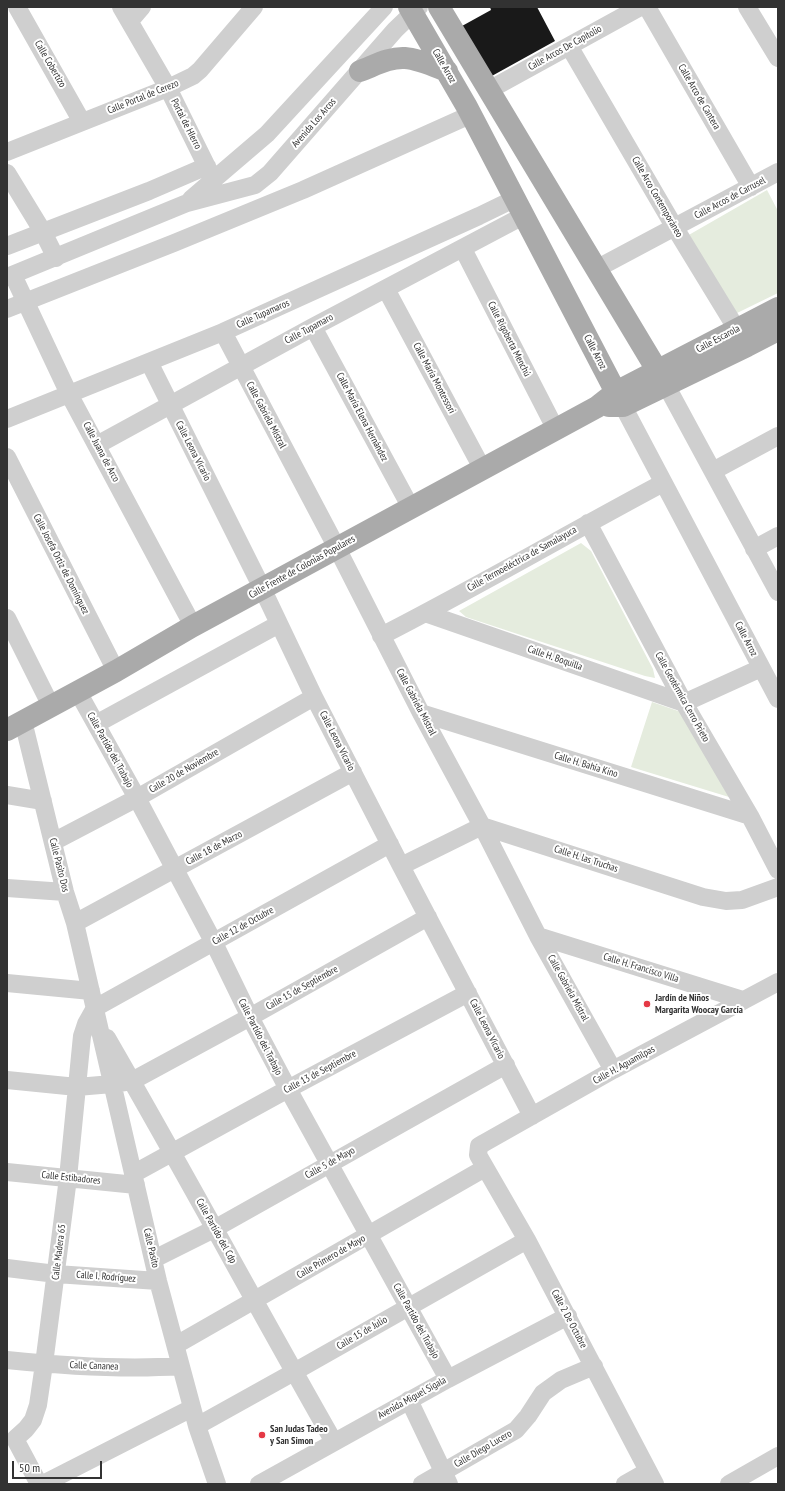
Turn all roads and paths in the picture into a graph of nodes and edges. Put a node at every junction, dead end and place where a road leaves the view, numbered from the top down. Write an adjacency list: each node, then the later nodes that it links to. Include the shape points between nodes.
1 (17, 7): 18 (street, Calle Cobertizo)
2 (142, 7): 10 (street)
3 (254, 7): 15 (street, Calle Portal de Cerezo, via 200,70)
4 (439, 7): 16 (main road)
5 (640, 7): 11 (street, Calle Arcos De Capitolio)
6 (647, 7): 23 (street, Calle Arco de Cantera)
7 (746, 7): 12 (street)
8 (378, 9): 22 (street, Avenida Los Arcos, via 267,134)
9 (413, 9): 13 (street, Avenida Los Arcos); 14 (main road, Calle Arroz)
10 (125, 14): 15 (street, Portal de HIerro)
11 (569, 46): 16 (street, Calle Arcos De Capitolio); 25 (street, Calle Arco Contemporáneo)
12 (778, 58)
13 (360, 71): 14 (main road, via 390,60 405,58); 22 (street, Avenida Los Arcos, via 300,140 255,185 244,188)
14 (447, 71): 17 (main road, Calle Arroz)
15 (168, 88): 18 (street, Calle Portal de Cerezo); 22 (street, Portal de HIerro)
16 (489, 90): 30 (main road)
17 (470, 115): 24 (main road, Calle Arroz); 33 (street, via 303,190)
18 (82, 122): 19 (street, Calle Portal de Cerezo)
19 (7, 152)
20 (7, 173): 26 (street)
21 (777, 176): 23 (street, Calle Arcos de Carrusel)
22 (214, 180): 26 (street, Avenida Los Arcos, via 148,191); 29 (street, Avenida Los Arcos, via 187,203)
23 (751, 186): 25 (street, Calle Arcos de Carrusel)
24 (518, 208): 28 (street, Calle Tupamaro); 38 (street, Calle Tupamaros, via 479,216); 44 (main road, Calle Arroz)
25 (675, 228): 30 (street, Calle Arcos de Carrusel); 39 (street, Calle Arco Contemporáneo)
26 (43, 232): 27 (street, Avenida Los Arcos); 29 (street)
27 (7, 246)
28 (463, 249): 32 (street, Calle Tupamaro); 47 (street, Calle Rigoberta Menchú)
29 (56, 258): 31 (street, Avenida Los Arcos)
30 (596, 269): 42 (main road)
31 (10, 276): 33 (street, Calle Juana de Arco)
32 (386, 289): 36 (street, Calle Tupamaro); 51 (street, Calle María Montessori)
33 (25, 301): 35 (street); 43 (street, Calle Juana de Arco)
34 (778, 308): 39 (main road, Calle Escarola)
35 (7, 309)
36 (312, 327): 41 (street, Calle Tupamaro); 54 (street, Calle María Elena Hernández)
37 (778, 330): 39 (main road, Calle Escarola)
38 (223, 332): 40 (street, Calle Tupamaros); 41 (street, Calle Gabriela Mistral)
39 (742, 338): 42 (main road, Calle Escarola)
40 (149, 362): 43 (street, Calle Tupamaros); 45 (street, Calle Leona Vicario)
41 (240, 366): 45 (street, Calle Tupamaro); 57 (street, Calle Gabriela Mistral)
42 (662, 378): 44 (main road, Calle Frente de Colonias Populares); 52 (street)
43 (69, 394): 46 (street, Calle Tupamaros); 49 (street, Calle Juana de Arco)
44 (619, 399): 47 (main road, Calle Frente de Colonias Populares, via 597,407); 53 (street, Calle Arroz)
45 (169, 405): 49 (street, Calle Tupamaro); 59 (street, Calle Leona Vicario)
46 (7, 419)
47 (556, 430): 51 (main road, Calle Frente de Colonias Populares)
48 (778, 436): 52 (street)
49 (97, 445): 64 (street, Calle Juana de Arco)
50 (7, 457): 67 (street, Calle Josefa Ortiz de Domínguez)
51 (482, 468): 54 (main road, Calle Frente de Colonias Populares)
52 (713, 471): 58 (street)
53 (664, 483): 55 (street, Calle Termoeléctrica de Samalayuca); 66 (street, Calle Arroz)
54 (411, 508): 57 (main road, Calle Frente de Colonias Populares)
55 (588, 523): 61 (street, Calle Termoeléctrica de Samalayuca); 71 (street, Calle Geotérmica Cerro Prieto)
56 (778, 536): 58 (street)
57 (337, 548): 59 (main road, Calle Frente de Colonias Populares); 65 (street, Calle Gabriela Mistral)
58 (754, 549): 60 (street)
59 (263, 590): 63 (street, Calle Leona Vicario); 64 (main road, Calle Frente de Colonias Populares)
60 (778, 592)
61 (425, 613): 65 (street, Calle Termoeléctrica de Samalayuca); 71 (street, Calle H. Boquilla)
62 (7, 618): 72 (street)
63 (279, 624): 69 (street, Calle Leona Vicario); 74 (street)
64 (193, 626): 67 (main road, Calle Frente de Colonias Populares)
65 (381, 636): 73 (street, Calle Gabriela Mistral)
66 (761, 668): 70 (street, Calle Arroz); 71 (street)
67 (116, 671): 68 (main road, Calle Frente de Colonias Populares)
68 (78, 692): 72 (main road, Calle Frente de Colonias Populares); 74 (street, Calle Partido del Trabajo)
69 (314, 697): 76 (street, Calle Leona Vicario); 78 (street, Calle 20 de Noviembre)
70 (778, 699)
71 (684, 703): 80 (street, Calle Geotérmica Cerro Prieto)
72 (52, 706): 75 (main road, Calle Frente de Colonias Populares)
73 (421, 713): 80 (street, Calle H. Bahía Kino); 81 (street, Calle Gabriela Mistral)
74 (96, 724): 78 (street, Calle Partido del Trabajo)
75 (15, 726): 79 (street, Calle Pasito Dos)
76 (353, 772): 83 (street, Calle Leona Vicario); 85 (street, Calle 18 de Marzo)
77 (7, 795): 79 (street)
78 (137, 798): 82 (street, Calle 20 de Noviembre); 85 (street, Calle Partido del Trabajo)
79 (43, 800): 82 (street, Calle Pasito Dos)
80 (750, 816): 86 (street, Calle Geotérmica Cerro Prieto)
81 (482, 826): 84 (street); 87 (street, Calle H. las Truchas, via 703,897 726,901 742,900); 92 (street, Calle Gabriela Mistral)
82 (53, 842): 89 (street, Calle Pasito Dos)
83 (390, 844): 84 (street, Calle Leona Vicario); 93 (street, Calle 12 de Octubre)
84 (401, 866): 90 (street, Calle Leona Vicario)
85 (174, 869): 91 (street, Calle 18 de Marzo); 93 (street, Calle Partido del Trabajo)
86 (778, 870)
87 (778, 887)
88 (7, 888): 89 (street)
89 (66, 892): 91 (street, Calle Pasito Dos)
90 (428, 917): 96 (street, Calle Leona Vicario); 99 (street, Calle 15 de Septiembre)
91 (75, 922): 98 (street, Calle Pasito Dos)
92 (538, 936): 97 (street, Calle H. Francisco Villa); 101 (street, Calle Gabriela Mistral)
93 (214, 943): 98 (street, Calle 12 de Octubre); 99 (street, Calle Partido del Trabajo)
94 (778, 982): 97 (street, Calle H. Aguamilpas)
95 (7, 983): 98 (street)
96 (468, 993): 100 (street, Calle Leona Vicario); 106 (street, Calle 13 de Septiembre)
97 (743, 1000): 101 (street, Calle H. Aguamilpas)
98 (94, 1007): 103 (street, Calle Partido del Cdp); 104 (street, Calle Pasito); 105 (street, Calle Madera 65, via 82,1036)
99 (250, 1017): 103 (street, Calle 15 de Septiembre); 106 (street, Calle Partido del Trabajo)
100 (506, 1065): 107 (street, Calle Leona Vicario); 110 (street, Calle 5 de Mayo)
101 (613, 1070): 107 (street, Calle H. Aguamilpas)
102 (7, 1080): 105 (street, Calle 15 de Septiembre)
103 (132, 1080): 104 (street, Calle 15 de Septiembre); 108 (street, Calle Partido del Cdp)
104 (112, 1084): 105 (street, Calle 15 de Septiembre); 113 (street, Calle Pasito)
105 (77, 1087): 112 (street, Calle Madera 65)
106 (288, 1089): 108 (street, Calle 13 de Septiembre); 110 (street, Calle Partido del Trabajo)
107 (532, 1116): 109 (street, Calle H. Aguamilpas, via 479,1146)
108 (173, 1152): 113 (street, Calle 13 de Septiembre); 114 (street, Calle Partido del Cdp)
109 (482, 1162): 115 (street, Calle Primero de Mayo); 116 (street, Calle 2 De Octubre)
110 (329, 1164): 114 (street, Calle 5 de Mayo); 115 (street, Calle Partido del Trabajo)
111 (7, 1172): 112 (street, Calle Estibadores)
112 (68, 1178): 113 (street, Calle Estibadores); 119 (street, Calle Madera 65)
113 (135, 1180): 117 (street, Calle Pasito)
114 (214, 1228): 117 (street, Calle 5 de Mayo); 121 (street, Calle Partido del Cdp)
115 (369, 1236): 121 (street, Calle Primero de Mayo); 122 (street, Calle Partido del Trabajo)
116 (526, 1240): 122 (street, Calle 15 de Julio); 123 (street, Calle 2 De Octubre)
117 (154, 1259): 120 (street, Calle Pasito)
118 (7, 1268): 119 (street, Calle I. Rodríguez)
119 (56, 1274): 120 (street, Calle I. Rodríguez); 126 (street, Calle Madera 65)
120 (158, 1280): 124 (street, Calle Pasito)
121 (254, 1301): 124 (street, Calle Primero de Mayo); 129 (street, Calle Partido del Cdp)
122 (408, 1306): 129 (street, Calle 15 de Julio); 130 (street, Calle Partido del Trabajo)
123 (568, 1316): 128 (street, Calle 2 De Octubre); 130 (street, Avenida Miguel Sigala)
124 (176, 1345): 127 (street, Calle Pasito)
125 (7, 1360): 126 (street, Calle Cananea)
126 (44, 1364): 127 (street, Calle Cananea, via 128,1368); 134 (street, Calle Madera 65, via 38,1405 33,1420)
127 (181, 1366): 132 (street, Calle Pasito)
128 (594, 1366): 137 (street, Calle Diego Lucero, via 552,1386 543,1393 516,1430); 138 (street, Calle 2 De Octubre)
129 (294, 1372): 133 (street, Calle 15 de Julio); 135 (street, Calle Partido del Cdp)
130 (448, 1379): 131 (street, Avenida Miguel Sigala)
131 (409, 1400): 135 (street, Avenida Miguel Sigala); 137 (street)
132 (192, 1408): 133 (street, Calle Pasito); 140 (street)
133 (196, 1426): 141 (street, Calle Pasito)
134 (11, 1440): 139 (street, Calle Madera 65)
135 (334, 1442): 142 (street, Avenida Miguel Sigala)
136 (778, 1456): 145 (street)
137 (446, 1478): 143 (street, Calle Diego Lucero)
138 (652, 1478): 144 (street)
139 (39, 1484)
140 (43, 1484)
141 (217, 1484)
142 (259, 1484)
143 (422, 1484)
144 (625, 1484)
145 (729, 1484)

